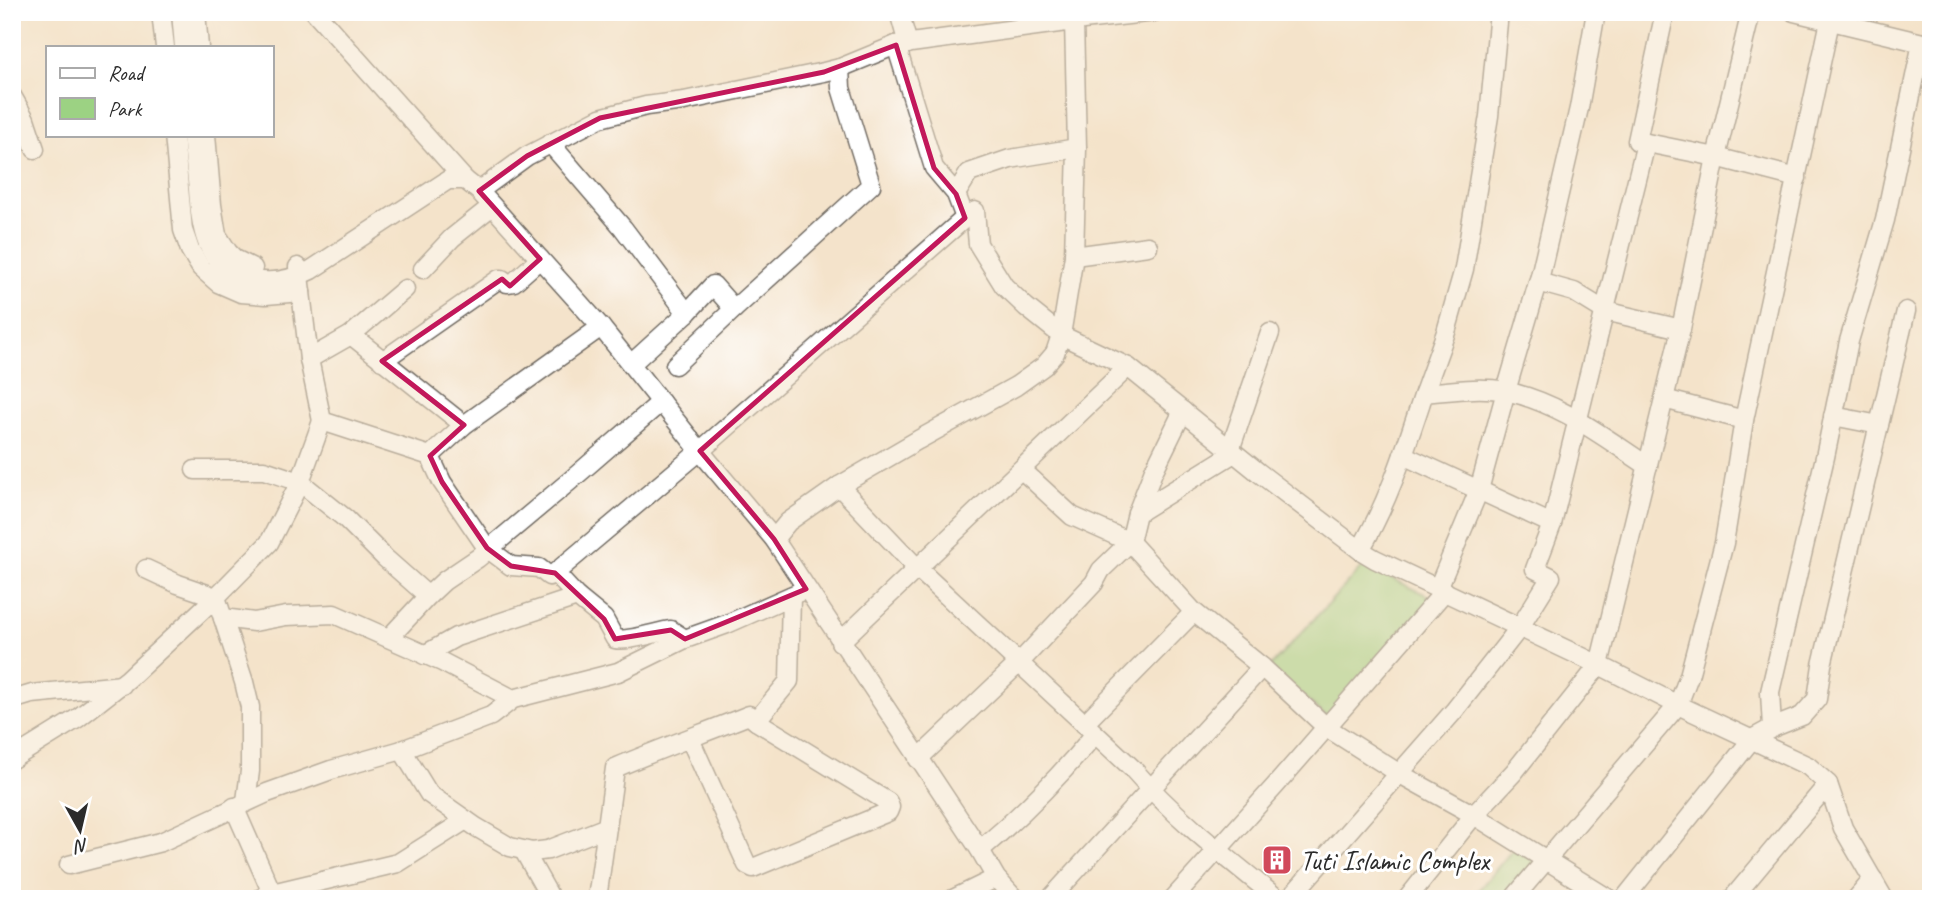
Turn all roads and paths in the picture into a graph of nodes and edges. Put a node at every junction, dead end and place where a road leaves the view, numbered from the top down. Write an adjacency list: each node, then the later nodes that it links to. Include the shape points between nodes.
1 (161, 12): 16 (street)
2 (181, 12): 17 (street)
3 (195, 12): 18 (street)
4 (315, 12): 30 (street)
5 (899, 12): 15 (street)
6 (1155, 12): 12 (street)
7 (1499, 12): 57 (street, via 1489,116 1464,269)
8 (1596, 12): 40 (street, via 1579,108)
9 (1665, 12): 25 (street, via 1637,141)
10 (1751, 12): 28 (street)
11 (1794, 12): 13 (street)
12 (1074, 21): 15 (street); 26 (street)
13 (1830, 21): 14 (street); 29 (street)
14 (1926, 44): 61 (street)
15 (902, 45): 19 (street); 31 (street, via 934,168)
16 (164, 46)
17 (184, 46)
18 (199, 46)
19 (840, 68): 24 (street, via 631,109 600,118); 42 (street, via 841,88 871,185)
20 (12, 96): 27 (street)
21 (174, 136): 39 (street, via 183,230 201,268 241,293 266,295)
22 (192, 136): 33 (street)
23 (206, 136): 33 (street)
24 (550, 143): 30 (street); 45 (street, via 623,228)
25 (1646, 143): 28 (street); 43 (street)
26 (1077, 148): 31 (street, via 1010,159 969,173); 36 (street)
27 (35, 149)
28 (1716, 156): 29 (street); 47 (street)
29 (1797, 178): 63 (street)
30 (464, 183): 32 (street); 39 (street)
31 (956, 194): 34 (street)
32 (492, 206): 37 (street); 38 (street)
33 (206, 207): 39 (street, via 207,245 218,261 259,281)
34 (965, 218): 50 (street, via 975,211 978,244 1003,286); 67 (street)
35 (1148, 246): 36 (street)
36 (1074, 256): 50 (street)
37 (540, 260): 46 (street); 52 (street, via 514,282 495,281)
38 (423, 269)
39 (299, 278): 51 (street)
40 (1538, 282): 43 (street, via 1574,292); 56 (street)
41 (405, 289): 49 (street)
42 (734, 309): 45 (street, via 713,285); 54 (street)
43 (1605, 311): 47 (street); 62 (street)
44 (1906, 311): 66 (street)
45 (687, 313): 53 (street)
46 (601, 327): 53 (street); 65 (street)
47 (1681, 328): 58 (street)
48 (1270, 333): 68 (street)
49 (351, 335): 51 (street); 52 (street)
50 (1061, 335): 55 (street); 75 (street, via 1044,366 1016,386)
51 (309, 359): 64 (street)
52 (382, 361): 65 (street)
53 (632, 363): 59 (street)
54 (675, 365)
55 (1128, 367): 60 (street); 73 (street)
56 (1506, 391): 57 (street); 62 (street, via 1553,406); 76 (street)
57 (1424, 393): 69 (street)
58 (1664, 399): 63 (street); 71 (street)
59 (661, 402): 67 (street); 81 (street)
60 (1183, 411): 68 (street); 77 (street)
61 (1833, 416): 66 (street); 107 (street, via 1770,692)
62 (1578, 420): 71 (street); 78 (street)
63 (1744, 420): 104 (street, via 1724,543)
64 (322, 421): 70 (street); 74 (street)
65 (464, 425): 70 (street)
66 (1879, 425): 107 (street, via 1817,699 1802,716)
67 (700, 451): 79 (street); 85 (street)
68 (1232, 451): 77 (street); 82 (street)
69 (1403, 454): 76 (street); 82 (street, via 1377,522)
70 (430, 456): 81 (street)
71 (1648, 466): 99 (street)
72 (195, 470): 74 (street, via 264,470)
73 (1022, 470): 80 (street, via 1072,516); 83 (street)
74 (300, 482): 88 (street); 89 (street, via 269,543)
75 (839, 486): 79 (street, via 788,522); 83 (street)
76 (1479, 490): 78 (street); 86 (street)
77 (1137, 513): 80 (street)
78 (1552, 524): 93 (street, via 1535,569 1551,577)
79 (774, 539): 87 (street)
80 (1130, 542): 91 (street); 98 (street)
81 (487, 548): 85 (street, via 511,566 539,568 549,576); 88 (street)
82 (1360, 550): 86 (street)
83 (917, 568): 96 (street); 98 (street)
84 (146, 569): 89 (street)
85 (555, 573): 90 (street)
86 (1442, 589): 93 (street); 106 (street)
87 (798, 593): 95 (street); 96 (street); 105 (street, via 789,681)
88 (428, 596): 94 (street)
89 (216, 597): 92 (street); 101 (street)
90 (577, 597): 95 (street, via 604,619 615,639 671,630); 97 (street, via 456,637)
91 (1194, 612): 100 (street); 108 (street)
92 (223, 618): 94 (street, via 254,622 334,614); 117 (street, via 250,707 250,771)
93 (1520, 627): 99 (street); 114 (street)
94 (389, 638): 97 (street)
95 (685, 639): 102 (street, via 618,672)
96 (840, 642): 112 (street)
97 (424, 655): 102 (street)
98 (1019, 663): 108 (street); 112 (street)
99 (1599, 665): 104 (street); 118 (street)
100 (1262, 667): 106 (street); 116 (street)
101 (122, 685): 103 (street); 113 (street)
102 (513, 699): 111 (street, via 491,716)
103 (12, 700)
104 (1678, 705): 110 (street); 124 (street)
105 (756, 720): 109 (street, via 749,715); 109 (street, via 888,802 888,812 753,868 747,866)
106 (1326, 727): 114 (street); 122 (street)
107 (1772, 728): 110 (street)
108 (1089, 729): 116 (street); 121 (street, via 1074,759)
109 (690, 739): 120 (street, via 615,768)
110 (1752, 739): 115 (street, via 1808,766); 140 (street)
111 (402, 750): 117 (street); 119 (street, via 429,794)
112 (918, 758): 121 (street)
113 (12, 759)
114 (1400, 774): 118 (street); 136 (street)
115 (1828, 784): 127 (street, via 1843,828); 141 (street)
116 (1151, 791): 122 (street); 133 (street)
117 (240, 804): 125 (street, via 161,842); 128 (street)
118 (1474, 815): 124 (street); 137 (street)
119 (466, 820): 123 (street); 128 (street, via 398,863)
120 (607, 827): 123 (street, via 548,850); 130 (street)
121 (980, 850): 126 (street)
122 (1217, 850): 134 (street); 135 (street)
123 (524, 851): 129 (street)
124 (1546, 860): 138 (street); 139 (street)
125 (69, 865)
126 (996, 878): 131 (street); 132 (street)
127 (1873, 879): 142 (street); 143 (street)
128 (266, 896)
129 (551, 899)
130 (597, 899)
131 (953, 899)
132 (1015, 899)
133 (1051, 899)
134 (1173, 899)
135 (1278, 899)
136 (1289, 899)
137 (1407, 899)
138 (1513, 899)
139 (1609, 899)
140 (1624, 899)
141 (1732, 899)
142 (1856, 899)
143 (1884, 899)

